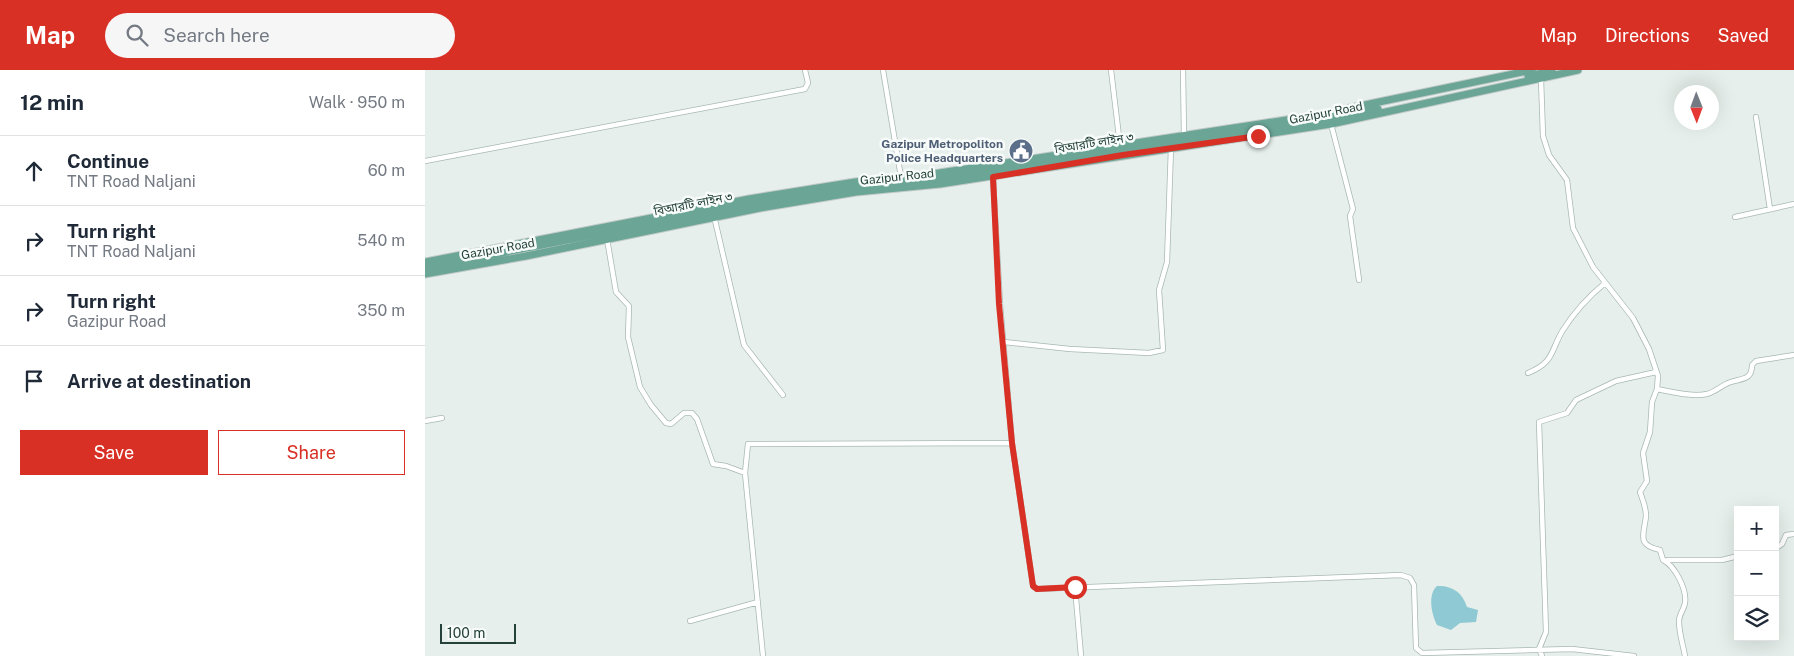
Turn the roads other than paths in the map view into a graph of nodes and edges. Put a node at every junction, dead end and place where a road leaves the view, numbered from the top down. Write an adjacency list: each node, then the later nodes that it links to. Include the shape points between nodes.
1 (805, 70): 14 (street, via 808,84 805,89)
2 (883, 70): 15 (street)
3 (1111, 70): 12 (street)
4 (1183, 70): 11 (street)
5 (1532, 70): 11 (main road, Gazipur Road, via 1312,116)
6 (1558, 70): 23 (main road, বিআরটি লাইন ৩, via 1303,123 940,179 855,187 751,204)
7 (1579, 70): 8 (main road, Gazipur Road)
8 (1541, 79): 10 (main road, Gazipur Road); 26 (street, via 1543,136 1547,149 1567,180 1573,228)
9 (1756, 116): 18 (street)
10 (1331, 124): 13 (main road, Gazipur Road); 25 (street, via 1353,209 1350,216)
11 (1184, 136): 12 (main road, Gazipur Road)
12 (1120, 145): 15 (main road, Gazipur Road)
13 (1171, 148): 16 (main road, Gazipur Road); 27 (street, via 1167,262 1159,290 1163,350 1070,349)
14 (425, 161)
15 (901, 177): 22 (main road, Gazipur Road, via 749,199)
16 (993, 177): 19 (main road, Gazipur Road, via 856,192); 27 (street)
17 (1794, 204): 18 (street)
18 (1770, 209): 20 (street)
19 (714, 216): 21 (main road, Gazipur Road); 32 (street, via 744,344)
20 (1735, 217)
21 (607, 239): 24 (main road, Gazipur Road); 36 (street, via 616,292 629,306 629,337 640,387 667,423 692,413 713,464)
22 (425, 262)
23 (425, 268)
24 (425, 274)
25 (1359, 280)
26 (1605, 283): 29 (street, via 1633,318 1649,349); 30 (street, via 1576,311 1557,340 1551,358)
27 (1004, 342): 35 (street)
28 (1794, 355): 31 (street, via 1757,361 1752,365 1748,378 1706,394 1679,394)
29 (1656, 372): 31 (street); 44 (street, via 1615,381 1576,400 1567,413 1539,422 1547,632)
30 (1528, 373)
31 (1657, 389): 40 (street, via 1643,453 1647,481 1639,492 1645,505 1644,542 1649,548 1660,550)
32 (783, 395)
33 (442, 418): 34 (street)
34 (425, 421)
35 (1012, 443): 36 (street, via 748,444); 41 (street, via 1033,586 1037,589)
36 (745, 473): 42 (street)
37 (1794, 534): 38 (street, via 1786,535)
38 (1779, 546)
39 (1734, 558): 40 (street)
40 (1663, 560): 49 (street, via 1669,563 1684,589 1685,604 1679,624)
41 (1075, 587): 44 (street, via 1401,575 1410,578 1414,586 1416,648 1422,653); 46 (street)
42 (758, 602): 43 (street); 45 (street)
43 (690, 621)
44 (1539, 649): 47 (street); 48 (street)
45 (763, 656)
46 (1081, 656)
47 (1542, 656)
48 (1634, 656)
49 (1685, 656)

